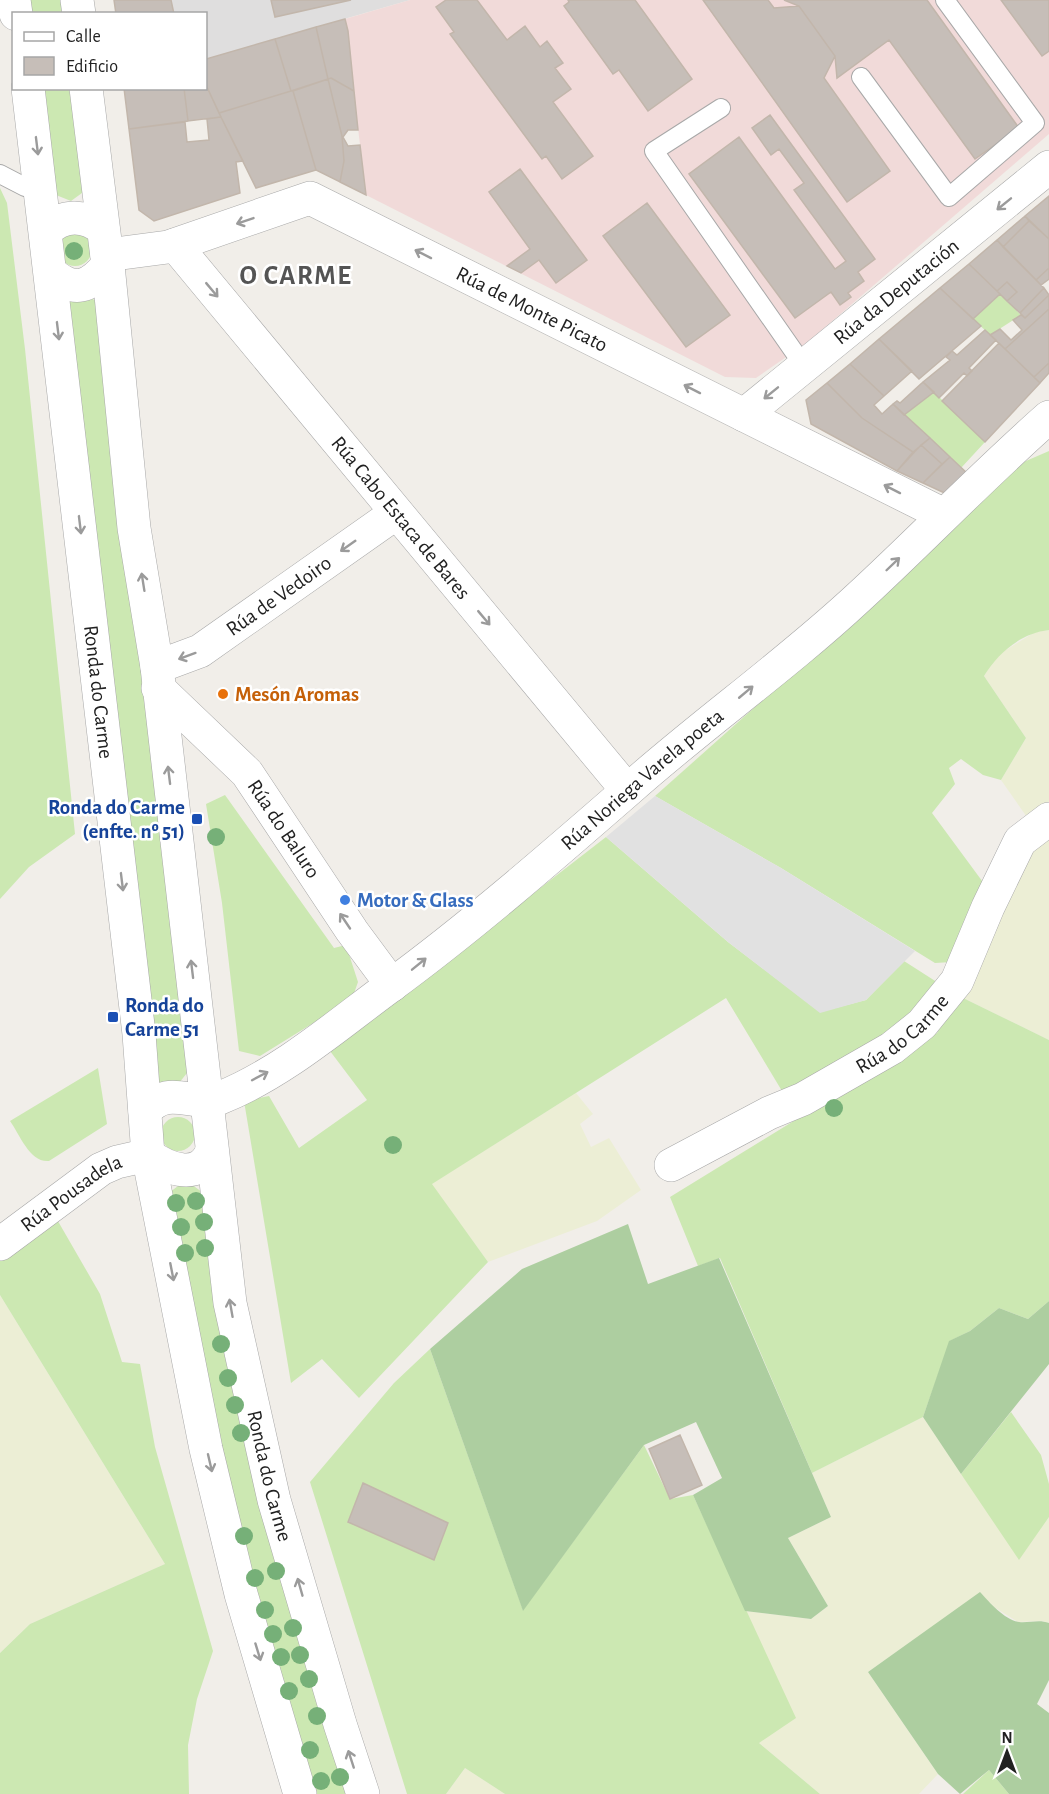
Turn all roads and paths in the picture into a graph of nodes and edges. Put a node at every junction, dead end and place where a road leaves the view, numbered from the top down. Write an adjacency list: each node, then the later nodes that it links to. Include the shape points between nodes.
1 (945, 0): 2 (lane, via 1035,123 949,196)
2 (861, 77)
3 (28, 90): 8 (street, Ronda do Carme, one-way to 8)
4 (86, 90): 11 (street, Ronda do Carme)
5 (721, 108): 13 (lane, via 654,151)
6 (1049, 167): 13 (street, Rúa da Deputación, one-way to 13)
7 (0, 174): 8 (lane, via 24,187)
8 (41, 189): 9 (street, Ronda do Carme)
9 (45, 231): 11 (street, via 62,219 92,220); 12 (street, Ronda do Carme)
10 (175, 245): 11 (street, Rúa de Monte Picato, via 156,250); 14 (street, Rúa de Monte Picato, one-way to 10, via 310,198); 18 (street, Rúa Cabo Estaca de Bares, one-way to 18)
11 (106, 250): 12 (street, via 91,282 64,285); 20 (street, Ronda do Carme, one-way to 11, via 134,528)
12 (51, 273): 25 (street, Ronda do Carme, one-way to 25)
13 (804, 366): 14 (street, Rúa da Deputación, one-way to 14)
14 (744, 415): 19 (street, Rúa de Monte Picato, one-way to 14)
15 (1049, 417): 17 (street, Rúa Noriega Varela poeta)
16 (1049, 449): 17 (street)
17 (1002, 458): 19 (street, Rúa Noriega Varela poeta)
18 (396, 513): 20 (street, Rúa de Vedoiro, one-way to 20); 21 (street, Rúa Cabo Estaca de Bares, one-way to 21)
19 (944, 515): 21 (street, Rúa Noriega Varela poeta, one-way to 19, via 859,597)
20 (158, 678): 23 (street, Rúa do Baluro, one-way to 20, via 247,773); 24 (street, Ronda do Carme, one-way to 20)
21 (627, 790): 23 (street, Rúa Noriega Varela poeta, one-way to 21)
22 (1049, 819): 28 (street, Rúa do Carme, via 1020,841 957,981 922,1024 892,1048 804,1099 769,1113)
23 (392, 985): 24 (street, Rúa Noriega Varela poeta, one-way to 23, via 286,1062)
24 (207, 1102): 25 (street, via 170,1096 152,1103); 26 (street, Ronda do Carme)
25 (145, 1111): 27 (street, Ronda do Carme)
26 (212, 1151): 27 (street, via 208,1161 195,1170 174,1170); 31 (street, Ronda do Carme, one-way to 26, via 274,1500 242,1366 230,1303)
27 (148, 1155): 29 (street, Rúa Pousadela, via 101,1168); 30 (street, Ronda do Carme, one-way to 30, via 206,1449 245,1609)
28 (671, 1166)
29 (0, 1244)
30 (300, 1794)
31 (363, 1794)

